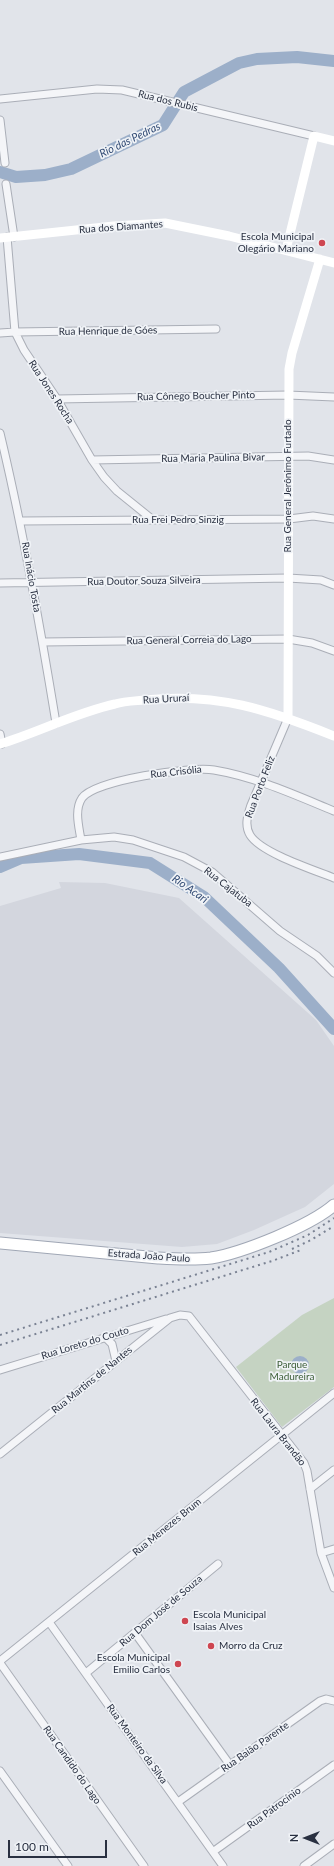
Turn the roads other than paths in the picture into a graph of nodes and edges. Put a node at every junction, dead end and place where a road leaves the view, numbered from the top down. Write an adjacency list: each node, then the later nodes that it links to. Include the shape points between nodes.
1 (0, 99): 3 (street, Rua dos Rubis, via 108,89 122,90)
2 (0, 120): 5 (street)
3 (314, 136): 4 (street, Rua dos Rubis); 8 (street)
4 (334, 141)
5 (5, 163)
6 (6, 184): 7 (street, Rua Jones Rocha)
7 (7, 237): 8 (street, Rua dos Diamantes, via 165,223); 12 (street, Rua Jones Rocha)
8 (286, 250): 9 (street, Rua dos Diamantes)
9 (320, 259): 10 (street, Rua dos Diamantes); 14 (street, Rua General Jerônimo Furtado, via 292,353)
10 (334, 263)
11 (216, 329): 12 (street, Rua Henrique de Góes)
12 (15, 332): 13 (street, Rua Henrique de Góes); 16 (street, Rua Jones Rocha, via 30,360)
13 (0, 333)
14 (288, 395): 15 (street, Rua Cônego Boucher Pinto); 16 (street, Rua Cônego Boucher Pinto); 18 (street, Rua General Jerônimo Furtado)
15 (334, 397)
16 (57, 399): 19 (street, Rua Jones Rocha)
17 (0, 433): 24 (street, Rua Inácio Tosta)
18 (288, 456): 19 (street, Rua Maria Paulina Bivar); 20 (street, Rua Maria Paulina Bivar, via 315,456); 21 (street, Rua General Jerônimo Furtado)
19 (92, 460): 23 (street, Rua Jones Rocha, via 118,491)
20 (334, 460)
21 (289, 519): 22 (street, Rua Frei Pedro Sinzig, via 313,516); 23 (street, Rua Frei Pedro Sinzig); 25 (street, Rua General Jerônimo Furtado)
22 (334, 519)
23 (152, 520): 24 (street, Rua Frei Pedro Sinzig)
24 (21, 521): 27 (street, Rua Inácio Tosta)
25 (288, 578): 27 (street, Rua Doutor Souza Silveira); 28 (street, Rua Doutor Souza Silveira, via 321,580); 29 (street, Rua General Jerônimo Furtado)
26 (0, 583): 27 (street, Rua Doutor Souza Silveira)
27 (33, 583): 30 (street, Rua Inácio Tosta)
28 (334, 585)
29 (288, 639): 30 (street, Rua General Correia do Lago); 31 (street, Rua General Correia do Lago, via 312,643); 32 (street, Rua General Jerônimo Furtado)
30 (43, 642): 33 (street, Rua Inácio Tosta)
31 (334, 651)
32 (288, 718): 33 (street, Rua Ururaí, via 256,707 228,702 161,698 115,704); 35 (street, Rua Ururaí); 37 (street, Rua Porto Feliz)
33 (56, 723): 36 (street, Rua Ururaí)
34 (0, 734): 36 (street)
35 (334, 736)
36 (1, 744)
37 (262, 781): 38 (street, Rua Crisólia); 39 (street, Rua Crisólia, via 204,769 160,773 93,790 82,799 78,816); 41 (street, Rua Porto Feliz, via 248,815 247,828 250,834 273,853)
38 (334, 811)
39 (81, 840): 40 (street, Rua Cajatuba); 42 (street, Rua Cajatuba, via 133,840 198,864 222,880 280,931 317,956)
40 (1, 854)
41 (334, 878)
42 (334, 973)
43 (334, 1205): 44 (main road, Estrada João Paulo, via 296,1228 240,1250 210,1258 158,1258)
44 (0, 1244)
45 (170, 1318): 46 (street, Rua Loreto do Couto); 47 (street, Rua Martins de Nantes); 50 (street, Rua Laura Brandão, via 189,1316)
46 (106, 1337): 47 (street, via 112,1344); 48 (street, Rua Loreto do Couto)
47 (116, 1361): 51 (street, Rua Martins de Nantes)
48 (0, 1370)
49 (334, 1393): 50 (street, Rua Menezes Brum)
50 (281, 1435): 53 (street, Rua Laura Brandão, via 304,1463); 58 (street, Rua Menezes Brum)
51 (0, 1454)
52 (334, 1470): 53 (street)
53 (310, 1489): 55 (street, Rua Laura Brandão)
54 (334, 1549): 55 (street)
55 (321, 1553): 57 (street, Rua Laura Brandão)
56 (218, 1564): 59 (street, Rua Dom José de Souza)
57 (334, 1588)
58 (48, 1622): 60 (street, Rua Menezes Brum); 61 (street, Rua Monteiro da Silva)
59 (135, 1633): 61 (street, Rua Dom José de Souza); 63 (street)
60 (0, 1662): 70 (street, Rua Candido do Lago)
61 (86, 1673): 66 (street, Rua Monteiro da Silva)
62 (334, 1701): 63 (street, Rua Baião Parente, via 320,1701)
63 (230, 1765): 66 (street, Rua Baião Parente)
64 (334, 1765): 68 (street, Rua Patrocínio)
65 (0, 1771): 69 (street)
66 (178, 1802): 68 (street, Rua Monteiro da Silva)
67 (334, 1844): 72 (street)
68 (214, 1851): 71 (street, Rua Monteiro da Silva)
69 (68, 1866)
70 (144, 1866)
71 (223, 1866)
72 (304, 1866)

